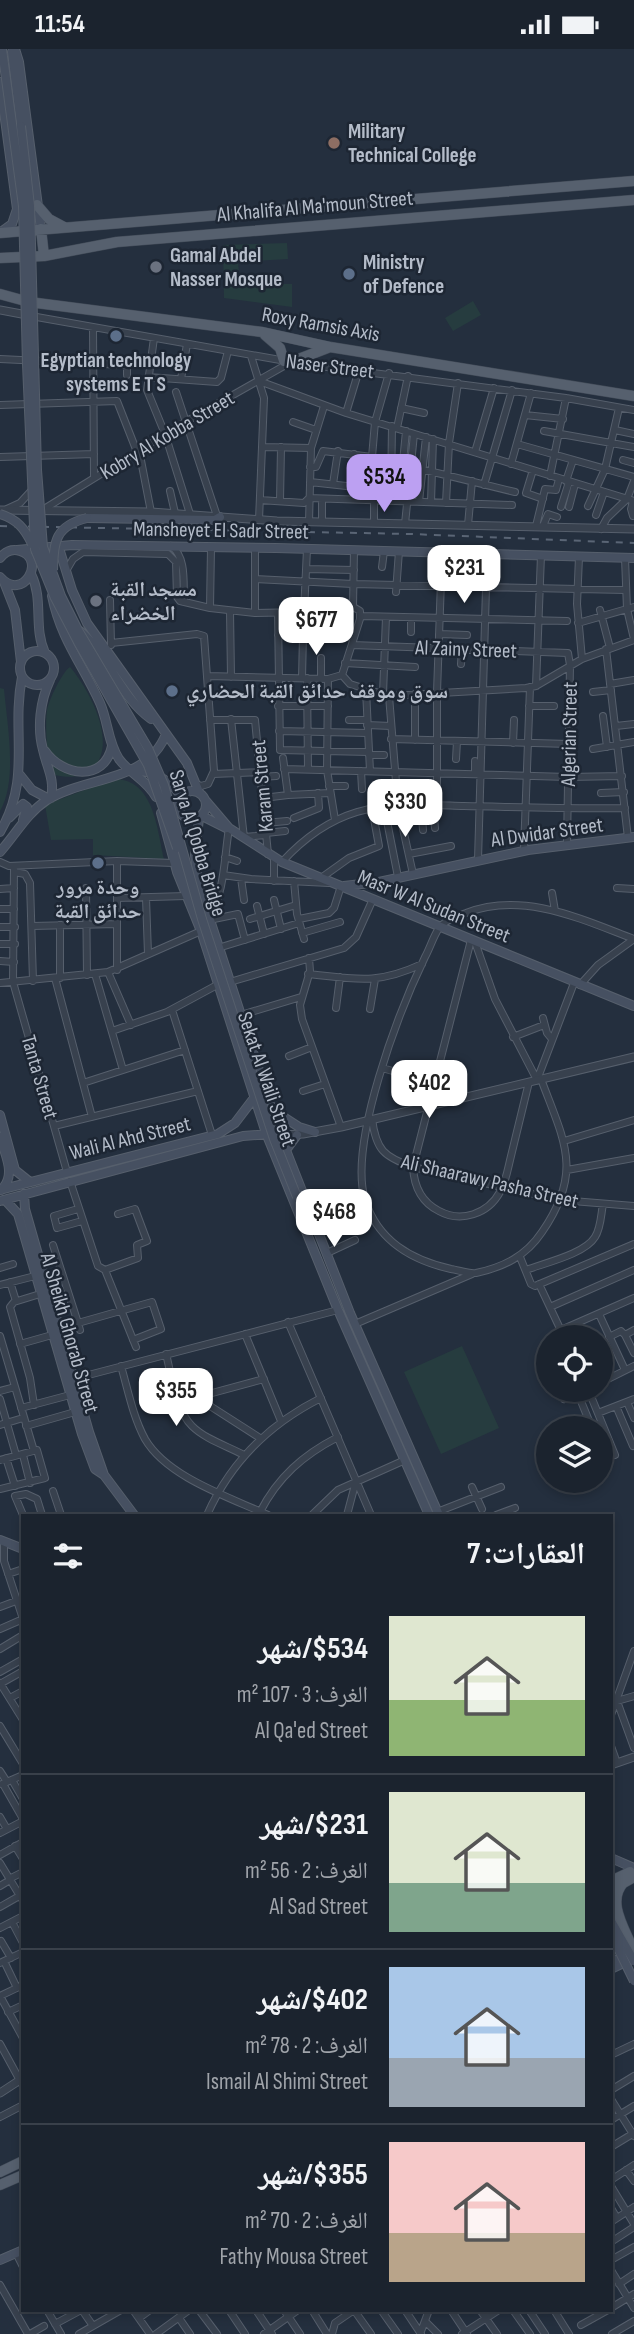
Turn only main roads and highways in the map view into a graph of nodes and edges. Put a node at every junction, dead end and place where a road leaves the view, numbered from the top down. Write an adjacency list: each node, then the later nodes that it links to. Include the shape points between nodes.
1 (2, 49): 31 (main road, Sarya Al Qobba Bridge, bridge, via 23,206)
2 (13, 49): 4 (main road, Sarya Al Qobba Bridge); 7 (main road, via 19,62)
3 (1, 86): 4 (main road); 9 (main road)
4 (17, 89): 38 (main road, Sarya Al Qobba Bridge, bridge, via 30,213 39,503 43,547)
5 (634, 181): 6 (main road, Al Khalifa Al Ma'moun Street)
6 (552, 188): 8 (main road, Al Khalifa Al Ma'moun Street); 12 (main road, via 547,198)
7 (35, 193): 9 (main road, via 26,199); 11 (main road)
8 (502, 193): 13 (main road, via 507,204); 14 (main road, Al Khalifa Al Ma'moun Street)
9 (16, 195): 18 (main road, via 15,219)
10 (634, 200): 12 (main road, Al Khalifa Al Ma'moun Street)
11 (37, 205): 16 (main road); 17 (main road)
12 (552, 206): 13 (main road, Al Khalifa Al Ma'moun Street)
13 (502, 210): 19 (main road, Al Khalifa Al Ma'moun Street)
14 (222, 215): 15 (main road, Al Khalifa Al Ma'moun Street); 19 (main road, via 219,224)
15 (184, 218): 16 (main road, Al Khalifa Al Ma'moun Street); 20 (main road, via 191,226)
16 (64, 227): 17 (main road, Al Khalifa Al Ma'moun Street)
17 (41, 229): 18 (main road, Al Khalifa Al Ma'moun Street); 21 (main road)
18 (0, 233)
19 (224, 233): 20 (main road, Al Khalifa Al Ma'moun Street)
20 (187, 236): 21 (main road, Al Khalifa Al Ma'moun Street, via 117,241)
21 (44, 256): 22 (main road, Al Khalifa Al Ma'moun Street)
22 (0, 258)
23 (0, 294): 24 (main road, Roxy Ramsis Axis, via 29,302)
24 (262, 332): 25 (main road, Roxy Ramsis Axis); 25 (main road, via 288,361)
25 (330, 347): 26 (main road, Roxy Ramsis Axis)
26 (634, 396)
27 (2, 511): 31 (main road, bridge, via 21,525)
28 (219, 516): 38 (main road, bridge, via 215,520 87,518 69,524 57,537)
29 (58, 545): 32 (main road, Mansheyet El Sadr Street); 34 (main road, Mansheyet El Sadr Street); 35 (main road)
30 (0, 548): 32 (main road)
31 (35, 549): 40 (main road, Sarya Al Qobba Bridge, bridge)
32 (14, 550): 33 (main road); 36 (main road)
33 (0, 558)
34 (630, 558)
35 (62, 559): 36 (main road); 46 (main road, via 83,616)
36 (31, 563): 37 (main road)
37 (31, 574): 39 (main road, via 20,584); 42 (main road)
38 (53, 576): 41 (main road, Sarya Al Qobba Bridge, bridge)
39 (2, 579): 43 (main road, via 17,617)
40 (50, 587): 48 (main road, Sekat Al Waili Street, bridge, via 61,630 97,696); 65 (main road, Sarya Al Qobba Bridge, bridge, via 148,765 177,848)
41 (78, 630): 46 (main road, bridge, via 101,653 141,711); 83 (main road, Sarya Al Qobba Bridge, bridge, via 148,748 164,785 274,1139 337,1296)
42 (45, 653): 43 (main road, via 30,652); 45 (main road, via 55,667)
43 (21, 663): 44 (main road)
44 (22, 677): 45 (main road, via 37,686); 51 (main road)
45 (50, 680): 49 (main road, via 42,704)
46 (157, 722): 47 (main road)
47 (166, 734): 50 (main road, via 152,757); 52 (main road)
48 (111, 739): 49 (main road, via 110,755 103,764 83,773 57,764); 50 (main road, Sekat Al Waili Street, via 118,758)
49 (41, 743): 54 (main road, via 52,774)
50 (130, 770): 53 (main road, via 162,777); 54 (main road); 65 (main road, Sekat Al Waili Street, via 156,797)
51 (20, 775): 54 (main road, via 32,790); 57 (main road)
52 (197, 788): 53 (main road); 55 (main road)
53 (181, 796): 56 (main road, via 182,815 190,820)
54 (50, 799): 58 (main road)
55 (206, 801): 56 (main road); 59 (main road, Masr W Al Sudan Street)
56 (200, 817): 59 (main road, Masr W Al Sudan Street); 69 (main road, Sekat Al Waili Street, via 195,864)
57 (7, 820): 58 (main road, via 23,804 27,809); 60 (main road)
58 (23, 823): 62 (main road)
59 (229, 828): 64 (main road, Masr W Al Sudan Street, via 275,859)
60 (0, 832)
61 (631, 838): 63 (main road, Al Dwidar Street, via 524,851)
62 (0, 852)
63 (379, 882): 64 (main road, Al Dwidar Street); 66 (main road)
64 (337, 885): 66 (main road, Masr W Al Sudan Street)
65 (188, 900): 68 (main road, Sekat Al Waili Street)
66 (376, 900): 67 (main road, Masr W Al Sudan Street)
67 (633, 1003)
68 (254, 1097): 71 (main road, Wali Al Ahd Street); 73 (main road, Sekat Al Waili Street)
69 (271, 1109): 72 (main road); 74 (main road, Sekat Al Waili Street)
70 (0, 1115): 79 (main road, via 15,1170)
71 (235, 1123): 77 (main road, via 243,1129); 79 (main road, Wali Al Ahd Street, via 212,1135)
72 (315, 1132)
73 (266, 1133): 74 (main road, Wali Al Ahd Street); 77 (main road, Wali Al Ahd Street); 87 (main road, Sekat Al Waili Street, via 338,1310 405,1460)
74 (280, 1135): 78 (main road, Sekat Al Waili Street)
75 (297, 1135): 78 (main road)
76 (0, 1137): 80 (main road, via 10,1173)
77 (237, 1137): 81 (main road, Wali Al Ahd Street)
78 (286, 1150): 83 (main road, Sekat Al Waili Street)
79 (30, 1182): 80 (main road, Wali Al Ahd Street)
80 (1, 1190)
81 (24, 1194): 82 (main road, Wali Al Ahd Street); 84 (main road, Al Sheikh Ghorab Street)
82 (3, 1201): 84 (main road, Al Sheikh Ghorab Street, via 18,1214)
83 (350, 1313): 88 (main road, Sekat Al Waili Street)
84 (52, 1320): 85 (main road, Al Sheikh Ghorab Street); 85 (main road, Al Sheikh Ghorab Street, via 52,1335 75,1412 93,1465)
85 (104, 1475): 86 (main road, Al Sheikh Ghorab Street)
86 (134, 1514)
87 (434, 1514)
88 (435, 1514)
89 (2, 1541): 90 (main road)
90 (21, 1548)
91 (613, 1859): 92 (main road)
92 (634, 1869): 93 (main road)
93 (613, 1880)
94 (629, 1880): 95 (main road); 96 (main road, via 616,1896)
95 (613, 1889)
96 (614, 1917): 99 (main road)
97 (613, 1936): 99 (main road)
98 (613, 1938): 103 (main road, bridge)
99 (632, 1956): 100 (main road); 101 (main road); 102 (main road)
100 (613, 1962)
101 (613, 1968)
102 (634, 1973)
103 (634, 1981)
104 (21, 2162): 105 (main road)
105 (0, 2172)
106 (21, 2176): 107 (main road)
107 (0, 2185)
108 (19, 2252): 109 (main road)
109 (0, 2260)

